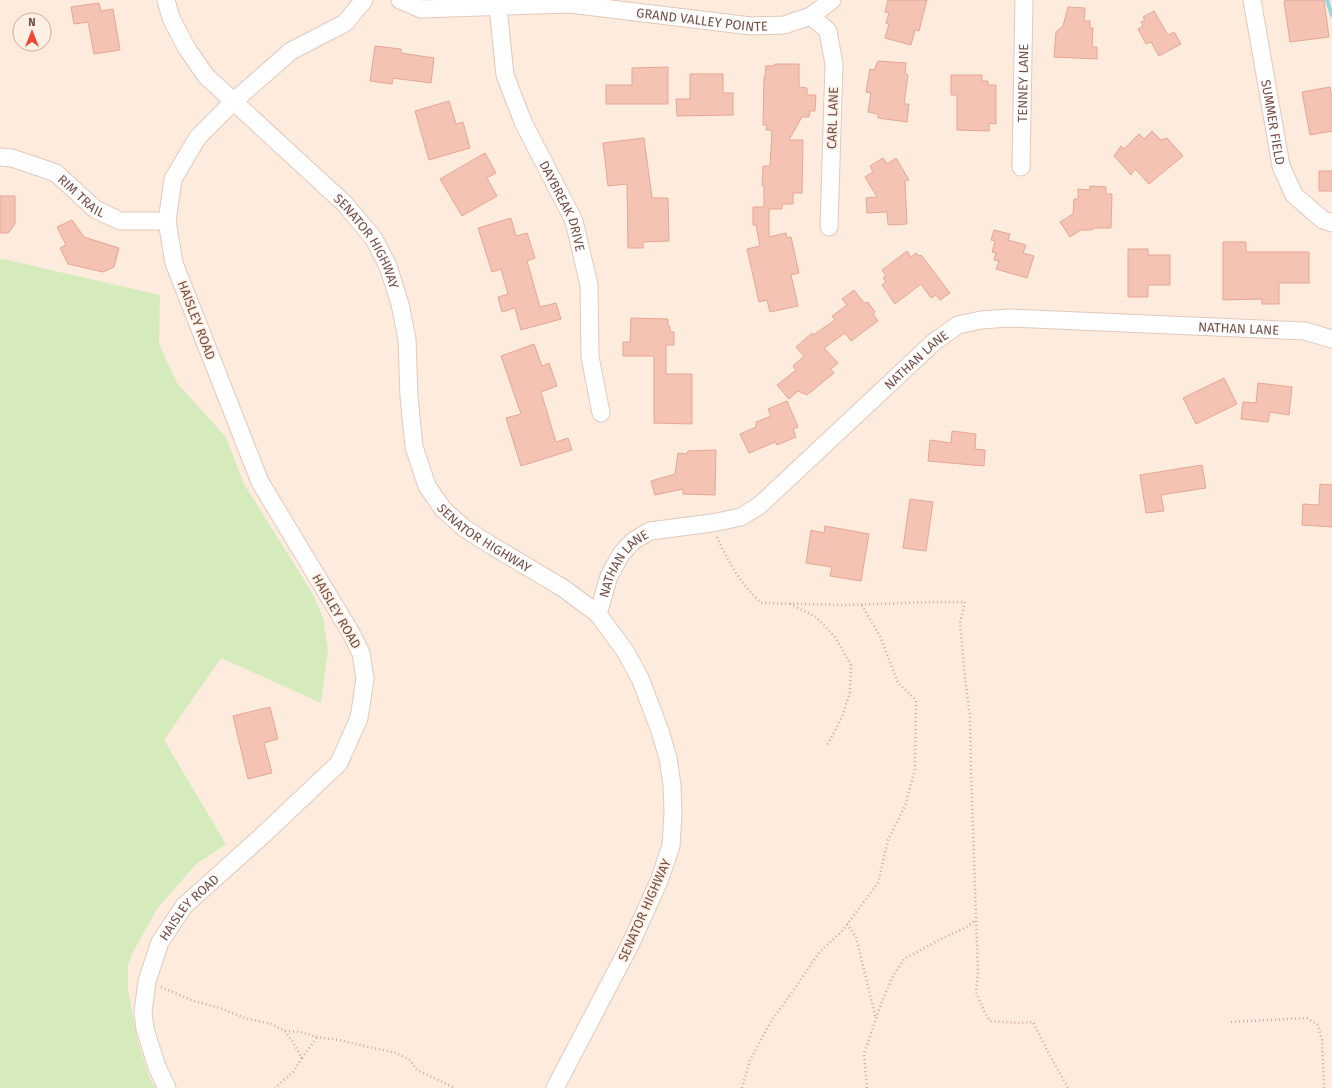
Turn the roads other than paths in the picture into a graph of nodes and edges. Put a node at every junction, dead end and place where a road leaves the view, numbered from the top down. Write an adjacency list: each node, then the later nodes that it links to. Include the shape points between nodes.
1 (166, 0): 10 (street, SENATOR HIGHWAY, via 171,18 186,47 206,76)
2 (364, 0): 10 (street, via 344,23 291,51)
3 (400, 0): 8 (street, GRAND VALLEY POINTE, via 421,8)
4 (832, 0): 9 (street, GRAND VALLEY POINTE)
5 (1024, 0): 12 (street, TENNEY LANE)
6 (1252, 0): 14 (street, SUMMER FIELD, via 1281,166 1294,195 1323,220)
7 (629, 6): 8 (street, GRAND VALLEY POINTE, via 570,4); 9 (street, GRAND VALLEY POINTE, via 751,26 784,25)
8 (498, 7): 17 (street, DAYBREAK DRIVE, via 505,75 522,122 574,221 589,285 590,357)
9 (811, 16): 15 (street, CARL LANE, via 828,31 834,64)
10 (234, 101): 13 (street, HAISLEY ROAD, via 198,138 173,179); 18 (street, SENATOR HIGHWAY, via 345,204 374,239 388,266 400,304 407,339 414,447 428,486 443,509 464,528 563,588)
11 (0, 157): 13 (street, RIM TRAIL, via 12,158 56,173 95,209 120,221)
12 (1021, 167)
13 (167, 221): 19 (street, HAISLEY ROAD, via 174,263 260,482 351,633 360,654 365,680 359,718 339,763 184,906 160,942 147,981 143,1012 145,1029 157,1066)
14 (1332, 223)
15 (828, 227)
16 (1332, 339): 18 (street, NATHAN LANE, via 1305,331 1009,318 958,325 934,342 760,505 741,517 650,531 633,541 621,554 609,576)
17 (601, 413)
18 (598, 614): 20 (street, SENATOR HIGHWAY, via 625,651 640,678 660,731 672,785 671,846 659,881 631,943)
19 (168, 1088)
20 (555, 1088)

